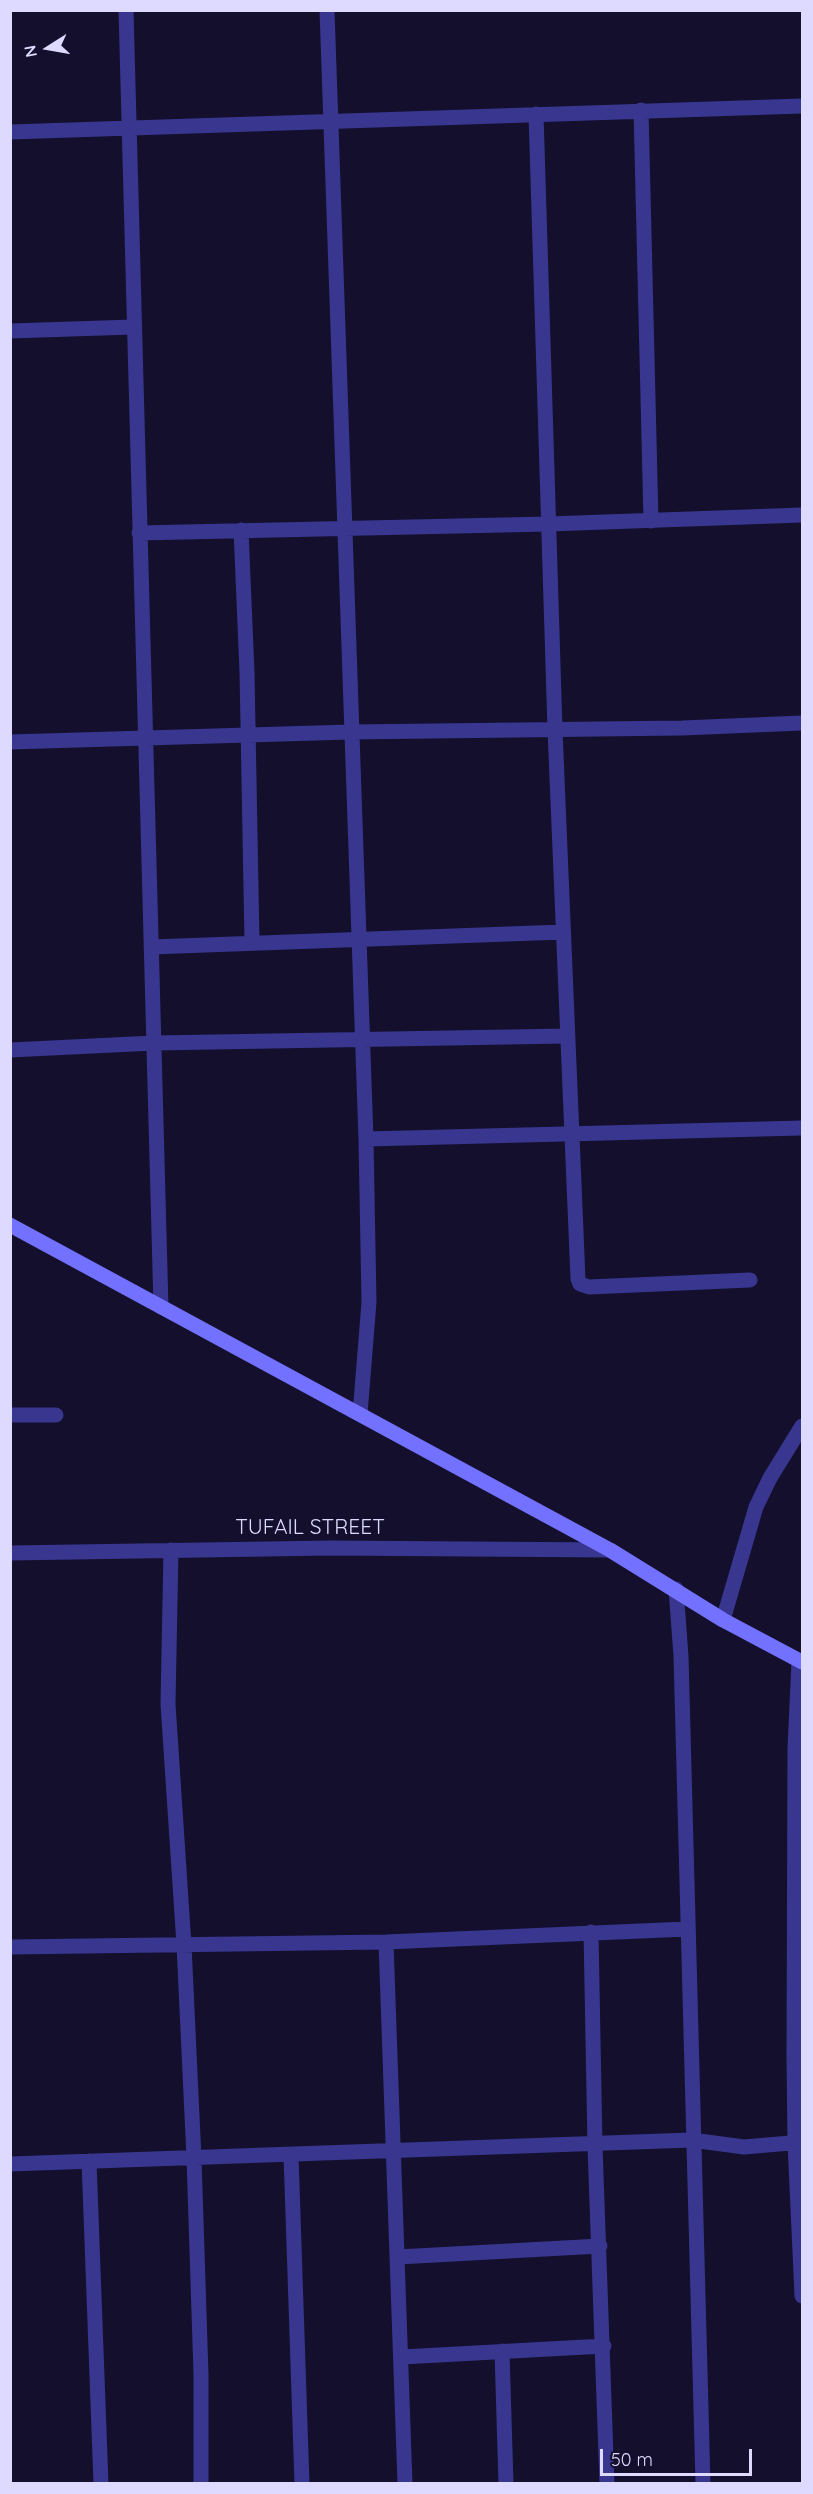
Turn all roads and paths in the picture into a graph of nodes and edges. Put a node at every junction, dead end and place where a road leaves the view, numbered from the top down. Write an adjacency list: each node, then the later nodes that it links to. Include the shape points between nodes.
1 (126, 10): 7 (street)
2 (327, 10): 6 (street)
3 (802, 106): 4 (street)
4 (641, 110): 5 (street); 12 (street)
5 (536, 114): 6 (street); 13 (street)
6 (331, 122): 7 (street); 14 (street)
7 (128, 128): 8 (street); 9 (street)
8 (10, 132)
9 (133, 327): 10 (street); 16 (street)
10 (10, 331)
11 (802, 515): 12 (street)
12 (651, 521): 13 (street)
13 (548, 525): 14 (street); 18 (street)
14 (344, 528): 15 (street); 19 (street)
15 (241, 530): 16 (street); 20 (street)
16 (139, 532): 21 (street)
17 (802, 723): 18 (street)
18 (555, 730): 19 (street); 23 (street)
19 (350, 732): 20 (street); 24 (street)
20 (247, 735): 21 (street); 25 (street)
21 (145, 738): 22 (street); 26 (street)
22 (10, 742)
23 (563, 932): 24 (street); 27 (street)
24 (358, 939): 25 (street); 28 (street)
25 (252, 943): 26 (street)
26 (151, 947): 29 (street)
27 (567, 1035): 28 (street); 32 (street)
28 (362, 1039): 29 (street); 33 (street)
29 (154, 1043): 30 (street); 36 (street)
30 (10, 1050)
31 (802, 1128): 32 (street)
32 (570, 1134): 33 (street); 35 (street, via 580,1284 589,1287)
33 (366, 1139): 38 (street, via 369,1302)
34 (10, 1225): 36 (main road)
35 (750, 1280)
36 (161, 1306): 38 (main road)
37 (56, 1414): 39 (street)
38 (360, 1414): 42 (main road)
39 (10, 1415)
40 (802, 1426): 45 (street, via 756,1507)
41 (171, 1550): 42 (street, TUFAIL STREET); 43 (street, TUFAIL STREET); 50 (street, via 168,1704)
42 (610, 1550): 44 (main road)
43 (10, 1552)
44 (676, 1589): 45 (main road); 47 (street)
45 (723, 1620): 46 (main road)
46 (801, 1661): 53 (street, via 795,1748)
47 (687, 1929): 48 (street); 52 (street)
48 (591, 1932): 49 (street); 54 (street)
49 (386, 1942): 50 (street); 55 (street)
50 (184, 1945): 51 (street); 57 (street)
51 (10, 1947)
52 (692, 2140): 53 (street, via 744,2147); 54 (street); 72 (street)
53 (799, 2143): 62 (street)
54 (595, 2146): 55 (street); 60 (street)
55 (395, 2152): 56 (street); 61 (street)
56 (291, 2155): 57 (street); 68 (street)
57 (194, 2158): 58 (street); 67 (street)
58 (89, 2162): 59 (street); 66 (street)
59 (10, 2164)
60 (600, 2246): 61 (street); 63 (street)
61 (399, 2257): 65 (street)
62 (802, 2296)
63 (604, 2346): 64 (street); 71 (street)
64 (502, 2351): 65 (street); 70 (street)
65 (402, 2357): 69 (street)
66 (101, 2484)
67 (201, 2484)
68 (302, 2484)
69 (405, 2484)
70 (506, 2484)
71 (607, 2484)
72 (703, 2484)

